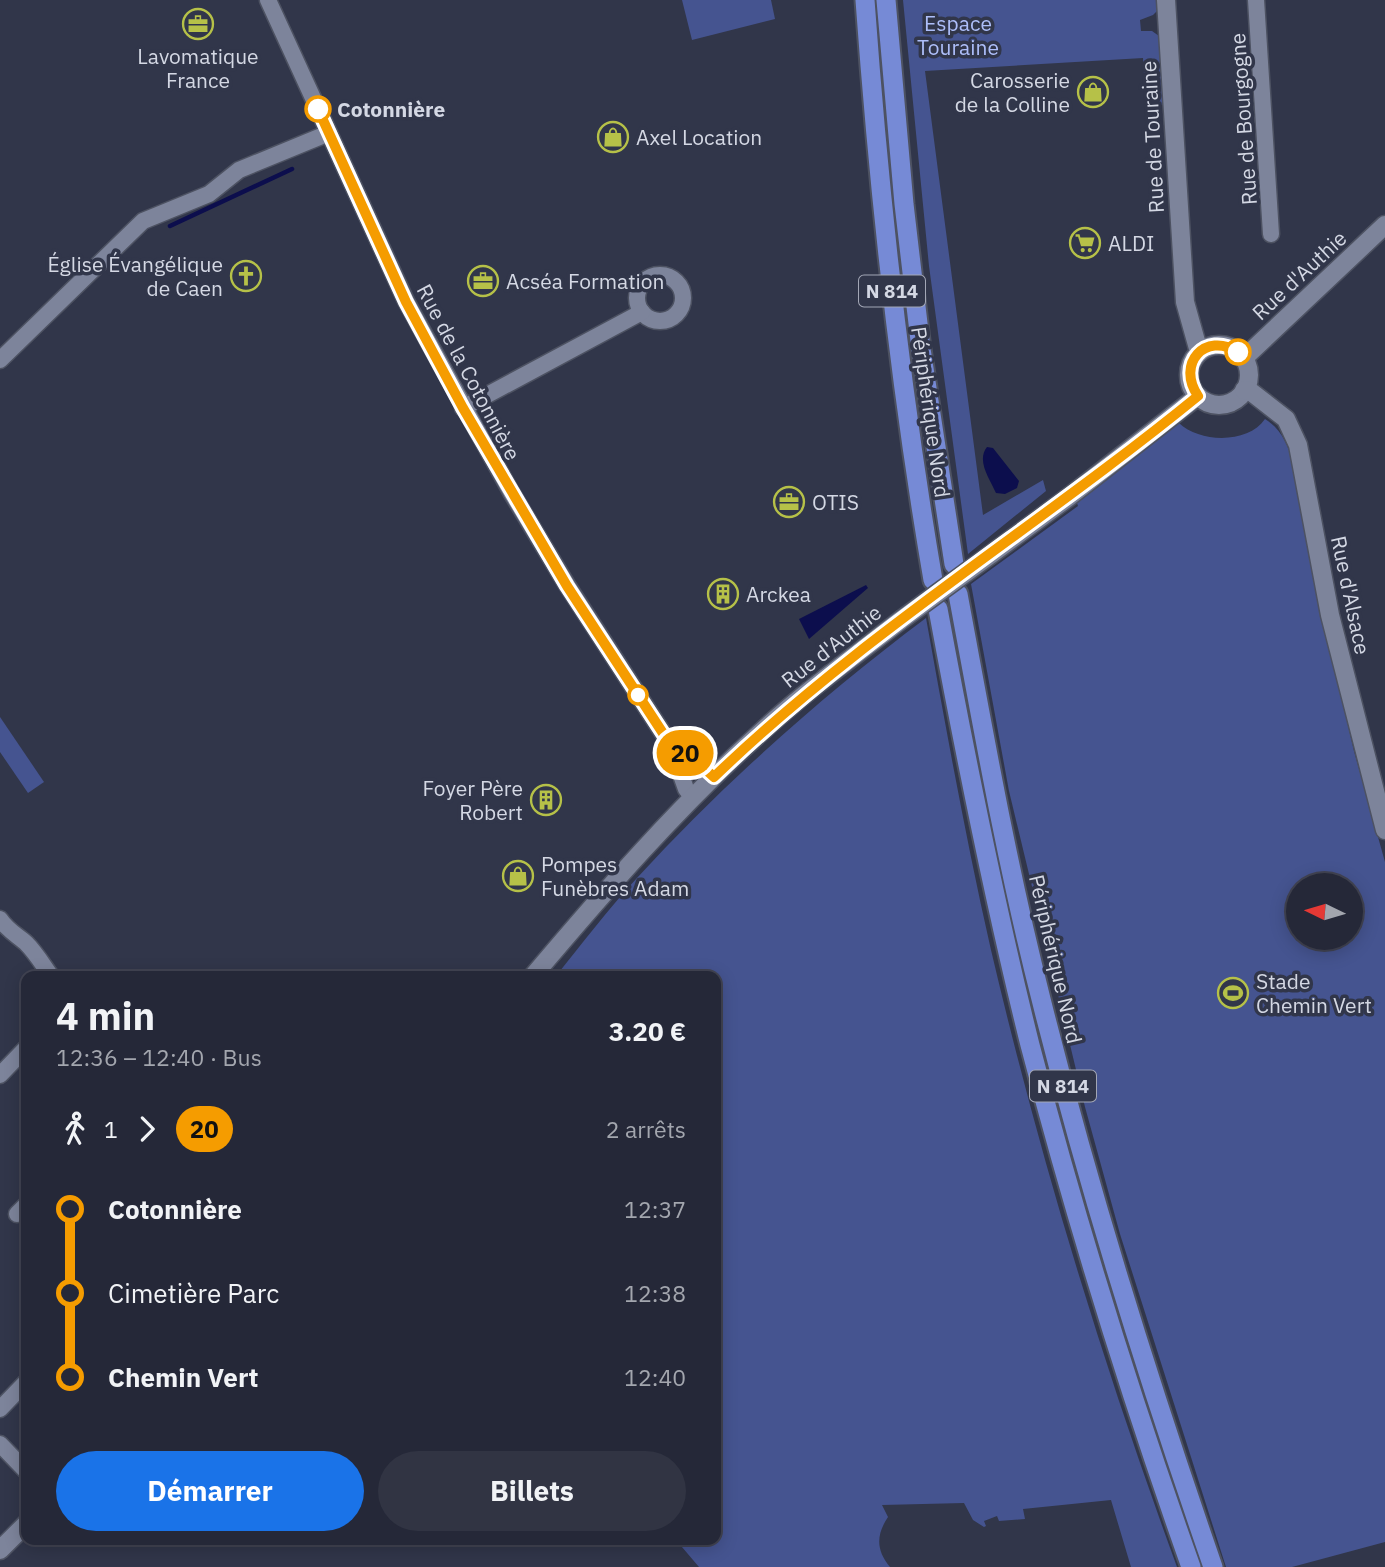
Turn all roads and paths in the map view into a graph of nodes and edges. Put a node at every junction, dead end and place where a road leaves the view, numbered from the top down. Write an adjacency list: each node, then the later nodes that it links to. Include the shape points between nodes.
1 (268, 0): 6 (street, Rue de la Cotonnière)
2 (864, 0): 17 (highway, Périphérique Nord / N 814, via 892,296)
3 (886, 0): 16 (highway, Périphérique Nord / N 814, via 921,349)
4 (1166, 0): 11 (street, Rue de Touraine, via 1185,302)
5 (1256, 0): 8 (street, Rue de Bourgogne)
6 (329, 133): 10 (street, via 239,170 208,194 143,221); 15 (street, Rue de la Cotonnière, via 406,302)
7 (1385, 225): 12 (street, Rue d'Authie)
8 (1271, 234)
9 (642, 312): 15 (street)
10 (4, 350)
11 (1199, 352): 12 (street, via 1223,345); 14 (street, via 1189,374)
12 (1244, 358): 13 (street, via 1249,374)
13 (1244, 390): 14 (street, via 1222,404); 23 (street, Rue d'Alsace, via 1286,419 1298,445 1330,615)
14 (1198, 396): 21 (street, Rue d'Authie, bridge, via 901,620 760,733)
15 (463, 408): 20 (street, Rue de la Cotonnière, via 567,586)
16 (954, 564)
17 (933, 580)
18 (958, 594): 36 (highway, Périphérique Nord / N 814, via 1014,879 1067,1101 1131,1320)
19 (938, 609): 35 (highway, Périphérique Nord / N 814, via 989,868 1031,1045 1110,1325)
20 (670, 744): 21 (street, Rue de la Cotonnière); 22 (street, Rue de la Cotonnière)
21 (714, 777): 22 (street, Rue d'Authie)
22 (692, 797): 26 (street, Rue d'Authie)
23 (1385, 830)
24 (0, 919): 25 (street)
25 (47, 971)
26 (537, 971)
27 (21, 1053): 28 (street)
28 (0, 1075)
29 (21, 1387): 30 (street)
30 (0, 1409)
31 (0, 1444): 32 (street)
32 (21, 1466)
33 (21, 1529): 34 (street)
34 (0, 1550)
35 (1191, 1567)
36 (1213, 1567)

